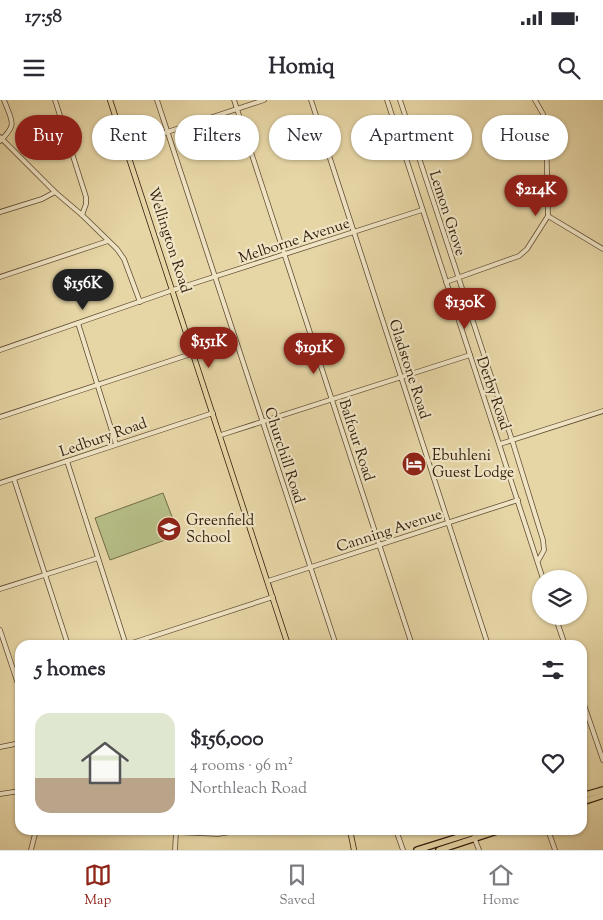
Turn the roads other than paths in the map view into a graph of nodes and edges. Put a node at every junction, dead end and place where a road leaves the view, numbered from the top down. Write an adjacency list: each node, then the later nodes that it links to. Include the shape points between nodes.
1 (4, 100): 15 (street, via 12,126)
2 (55, 100): 20 (street, via 86,197)
3 (110, 100): 12 (main road, Wellington Road)
4 (158, 100): 13 (street, Churchill Road)
5 (234, 100): 11 (street, Balfour Road)
6 (264, 100): 11 (street)
7 (311, 100): 22 (street, Gladstone Road)
8 (386, 100): 18 (street, Derby Road)
9 (400, 100): 28 (street, Lemon Grove)
10 (535, 100): 21 (street, via 546,128)
11 (236, 109): 13 (street); 25 (street, Balfour Road)
12 (115, 115)
13 (168, 132): 14 (street); 26 (street, Churchill Road)
14 (165, 133)
15 (1, 139): 17 (street)
16 (131, 160): 30 (main road, Wellington Road)
17 (55, 192): 19 (street, via 42,200); 20 (street)
18 (422, 210): 22 (street, Melborne Avenue); 29 (street, Derby Road)
19 (0, 212)
20 (82, 215): 23 (street)
21 (548, 216): 24 (street); 28 (street, via 519,256)
22 (354, 232): 25 (street, Melborne Avenue); 36 (street, Gladstone Road)
23 (108, 241): 27 (street); 31 (street, via 124,259)
24 (603, 249)
25 (285, 255): 26 (street, Melborne Avenue); 38 (street, Balfour Road)
26 (216, 277): 30 (street, Melborne Avenue); 42 (street, Churchill Road)
27 (0, 278)
28 (458, 278): 29 (street); 44 (street, Lemon Grove)
29 (446, 282): 35 (street, Derby Road)
30 (173, 290): 31 (street, Melborne Avenue); 34 (main road, Wellington Road)
31 (140, 302): 32 (street, Melborne Avenue)
32 (78, 323): 33 (street, Melborne Avenue); 37 (street)
33 (0, 350)
34 (194, 353): 37 (street); 40 (main road, Wellington Road)
35 (470, 355): 36 (street); 46 (street, Derby Road)
36 (401, 377): 38 (street); 51 (street, Gladstone Road)
37 (98, 385): 41 (street); 45 (street)
38 (331, 399): 42 (street); 52 (street, Balfour Road)
39 (603, 411): 44 (street)
40 (213, 413): 43 (main road, Wellington Road); 45 (street, Ledbury Road)
41 (0, 417)
42 (263, 421): 43 (street); 55 (street, Churchill Road)
43 (220, 435): 58 (main road, Wellington Road)
44 (512, 440): 46 (street); 54 (street, Lemon Grove, via 543,540 544,550)
45 (116, 444): 47 (street, Ledbury Road)
46 (500, 444): 50 (street, Derby Road)
47 (67, 461): 48 (street, Ledbury Road); 53 (street)
48 (14, 479): 49 (street, Ledbury Road); 57 (street)
49 (0, 483)
50 (518, 500): 51 (street, Canning Avenue); 54 (street, Derby Road)
51 (448, 522): 52 (street, Canning Avenue); 69 (street, Gladstone Road)
52 (379, 545): 55 (street, Canning Avenue); 68 (street, Balfour Road)
53 (98, 558): 57 (street); 64 (street)
54 (538, 561): 56 (street, Derby Road)
55 (310, 567): 58 (street, Canning Avenue); 67 (street, Churchill Road)
56 (540, 570)
57 (45, 575): 59 (street); 63 (street)
58 (268, 581): 60 (main road, Wellington Road)
59 (0, 590)
60 (273, 597): 65 (street); 66 (main road, Wellington Road)
61 (558, 625): 70 (street)
62 (0, 630): 71 (street)
63 (66, 640)
64 (124, 640)
65 (141, 640)
66 (286, 640)
67 (334, 640)
68 (410, 640)
69 (486, 640)
70 (562, 640)
71 (15, 675)
72 (587, 714): 75 (street)
73 (15, 744): 74 (street)
74 (0, 746)
75 (603, 760)
76 (603, 790): 79 (highway)
77 (15, 792): 78 (street)
78 (0, 794)
79 (587, 795)
80 (603, 795): 81 (highway)
81 (587, 800)
82 (35, 835): 90 (street)
83 (176, 835): 91 (street)
84 (351, 835): 92 (main road)
85 (398, 835): 93 (street)
86 (470, 835): 94 (highway)
87 (471, 835): 95 (highway)
88 (473, 835): 96 (street)
89 (550, 835): 97 (street)
90 (31, 850)
91 (175, 850)
92 (354, 850)
93 (402, 850)
94 (417, 850)
95 (439, 850)
96 (479, 850)
97 (555, 850)

